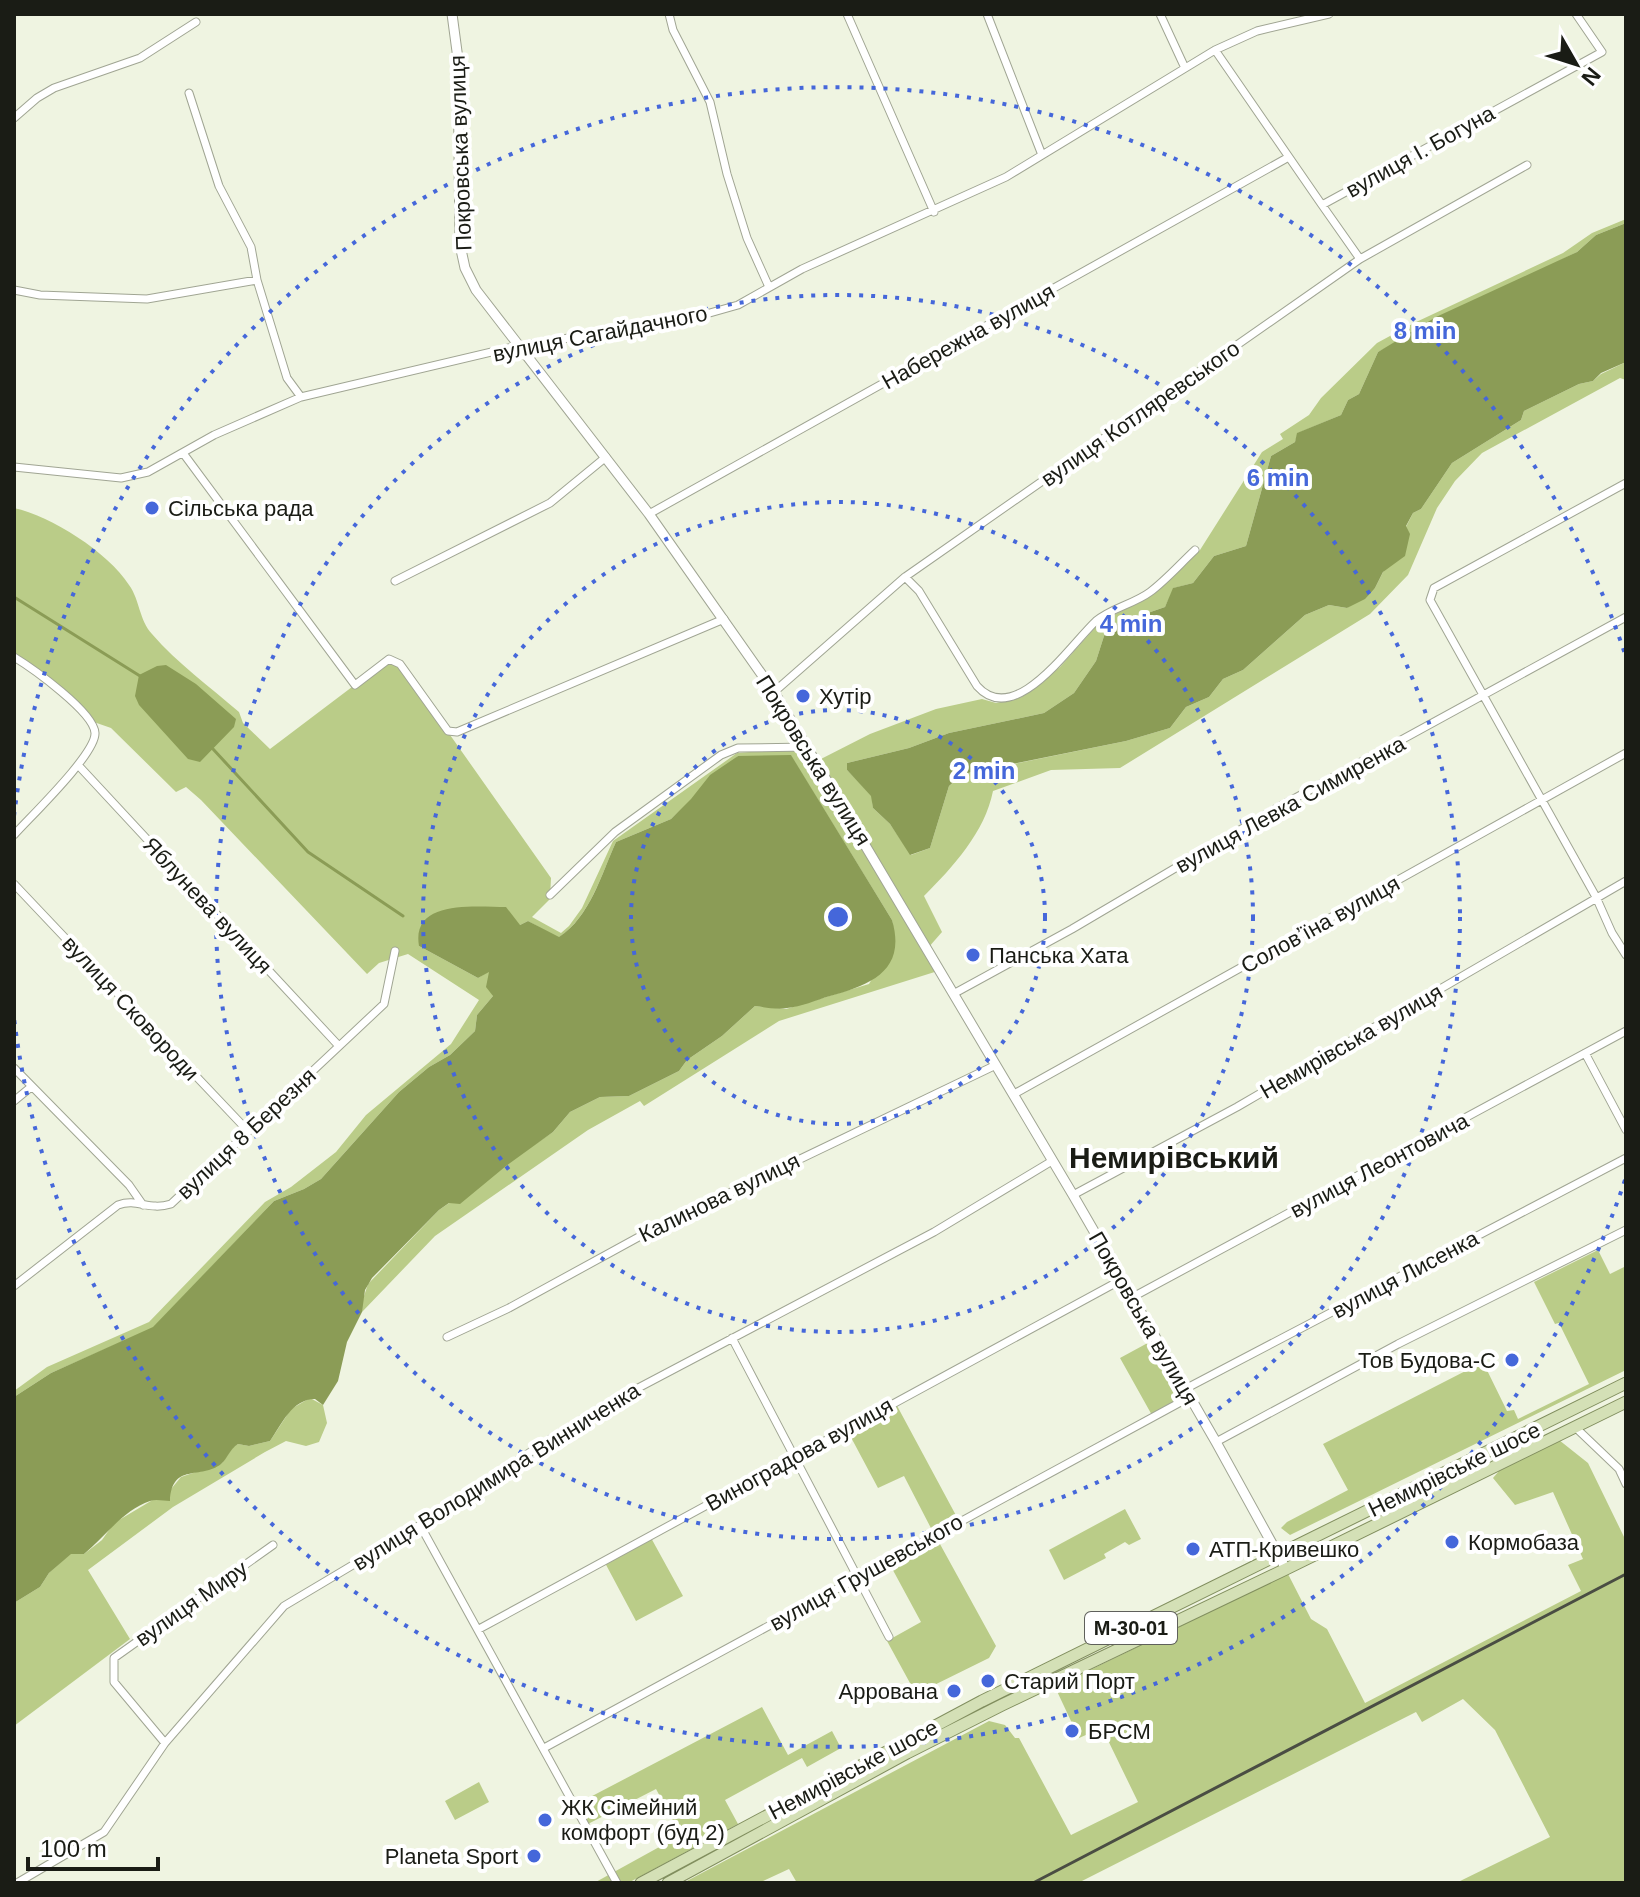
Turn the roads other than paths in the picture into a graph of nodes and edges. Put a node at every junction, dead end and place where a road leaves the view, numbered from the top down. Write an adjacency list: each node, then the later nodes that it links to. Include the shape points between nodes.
1 (452, 14): 22 (street, Покровська вулиця, via 458,59 462,256 476,290)
2 (669, 14): 20 (street, via 710,102 747,238)
3 (847, 14): 17 (street)
4 (987, 14): 13 (street)
5 (1160, 14): 10 (street)
6 (1329, 14): 9 (street, вулиця Сагайдачного, via 1257,31)
7 (1576, 14): 16 (street, вулиця І. Богуна, via 1602,52)
8 (196, 22): 12 (street, via 140,58 54,88)
9 (1215, 50): 10 (street, вулиця Сагайдачного); 14 (street, вулиця І. Богуна)
10 (1185, 68): 13 (street, вулиця Сагайдачного)
11 (189, 93): 19 (street, via 219,186 251,247)
12 (14, 118)
13 (1042, 155): 17 (street, вулиця Сагайдачного)
14 (1287, 158): 16 (street, вулиця І. Богуна); 28 (street, Набережна вулиця)
15 (1527, 165): 18 (street, вулиця Котляревського)
16 (1322, 205): 18 (street)
17 (934, 212): 20 (street, вулиця Сагайдачного)
18 (1360, 259): 30 (street, вулиця Котляревського)
19 (257, 280): 21 (street, via 147,299); 23 (street, via 287,378)
20 (769, 287): 22 (street, вулиця Сагайдачного, via 738,305 685,320)
21 (14, 290)
22 (517, 346): 23 (street, вулиця Сагайдачного); 25 (street, Покровська вулиця)
23 (301, 397): 24 (street, вулиця Сагайдачного)
24 (183, 453): 26 (street, вулиця Сагайдачного, via 148,472 121,478); 33 (street, via 355,685 389,659 400,664 448,731 457,732)
25 (606, 457): 28 (street, Покровська вулиця); 31 (street, via 550,503)
26 (14, 467)
27 (1626, 483): 36 (street, via 1434,588 1430,600)
28 (649, 514): 33 (street, Покровська вулиця)
29 (1195, 550): 30 (street, via 1149,593 1098,619 1057,664 1021,693 996,700 977,686)
30 (905, 577): 35 (street, вулиця Котляревського)
31 (395, 581)
32 (1626, 617): 36 (street, вулиця Левка Симиренка)
33 (724, 619): 35 (street, Покровська вулиця)
34 (14, 657): 39 (street, via 53,684 91,721 95,739)
35 (774, 692): 37 (street, Покровська вулиця)
36 (1485, 696): 40 (street); 48 (street, вулиця Левка Симиренка)
37 (808, 747): 44 (street, via 738,748 721,755 615,832); 48 (street, Покровська вулиця)
38 (1626, 753): 40 (street, Соловʼїна вулиця)
39 (78, 765): 41 (street); 50 (street, Яблунева вулиця)
40 (1541, 800): 45 (street); 55 (street, Соловʼїна вулиця)
41 (14, 835)
42 (1626, 881): 45 (street, Немирівська вулиця)
43 (14, 884): 58 (street, вулиця Сковороди)
44 (550, 895)
45 (1596, 897): 47 (street); 61 (street, Немирівська вулиця, via 1237,1107)
46 (395, 951): 50 (street, вулиця 8 Березня, via 384,1004)
47 (1626, 955)
48 (955, 993): 52 (street, Покровська вулиця)
49 (1626, 1031): 51 (street, вулиця Леонтовича)
50 (338, 1045): 58 (street, вулиця 8 Березня)
51 (1585, 1053): 57 (street); 66 (street, вулиця Леонтовича)
52 (996, 1065): 55 (street, Покровська вулиця); 67 (street, Калинова вулиця, via 646,1233)
53 (14, 1068): 54 (street)
54 (31, 1087): 56 (street); 62 (street)
55 (1014, 1094): 60 (street, Покровська вулиця)
56 (14, 1101)
57 (1626, 1130)
58 (248, 1131): 62 (street, вулиця 8 Березня, via 171,1204)
59 (1626, 1158): 70 (street, вулиця Лисенка)
60 (1052, 1161): 61 (street, Покровська вулиця); 68 (street, вулиця Володимира Винниченка, via 934,1232)
61 (1073, 1195): 64 (street, Покровська вулиця)
62 (143, 1205): 65 (street, вулиця 8 Березня, via 118,1205)
63 (1626, 1230): 73 (street)
64 (1121, 1280): 66 (street, Покровська вулиця); 74 (street, Виноградова вулиця)
65 (14, 1286)
66 (1131, 1298): 70 (street, Покровська вулиця)
67 (447, 1337)
68 (732, 1338): 74 (street); 76 (street, вулиця Володимира Винниченка, via 604,1406)
69 (1626, 1383): 78 (main road, Немирівське шосе / М-30-01)
70 (1187, 1393): 73 (street, Покровська вулиця); 80 (street, вулиця Грушевського)
71 (1626, 1402): 72 (main road, Немирівське шосе / М-30-01)
72 (1575, 1427): 75 (street, via 1619,1469); 79 (main road, Немирівське шосе / М-30-01)
73 (1216, 1442): 78 (street, Покровська вулиця)
74 (794, 1456): 80 (street); 81 (street, Виноградова вулиця)
75 (1626, 1484)
76 (420, 1525): 81 (street); 83 (street, вулиця Володимира Винниченка, via 278,1611)
77 (273, 1545): 83 (street, вулиця Миру, via 114,1658 114,1682)
78 (1279, 1557): 79 (street, Покровська вулиця); 87 (main road, Немирівське шосе / М-30-01, via 982,1701)
79 (1286, 1569): 88 (main road, Немирівське шосе / М-30-01, via 921,1746)
80 (858, 1578): 82 (street); 84 (street, вулиця Грушевського)
81 (479, 1629): 84 (street)
82 (889, 1637)
83 (165, 1743): 85 (street, вулиця Володимира Винниченка, via 104,1832)
84 (544, 1748): 86 (street)
85 (17, 1883)
86 (617, 1883)
87 (641, 1883)
88 (668, 1883)

